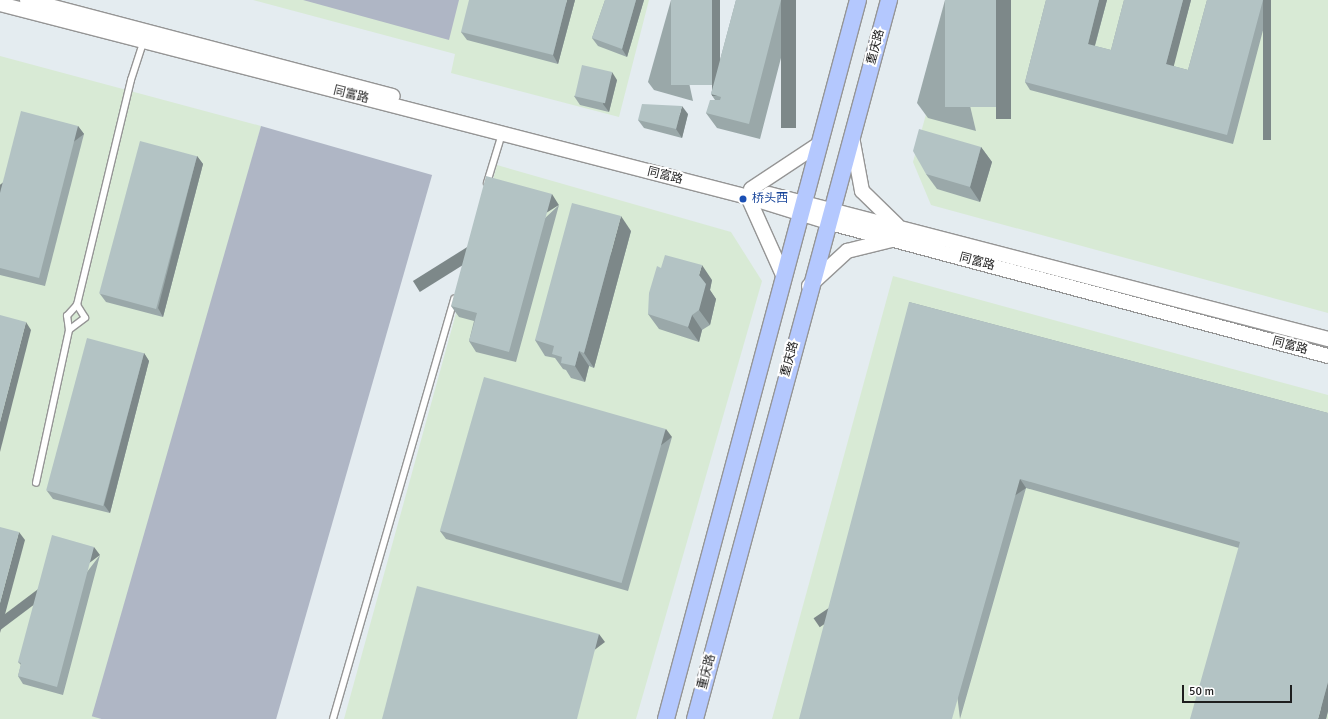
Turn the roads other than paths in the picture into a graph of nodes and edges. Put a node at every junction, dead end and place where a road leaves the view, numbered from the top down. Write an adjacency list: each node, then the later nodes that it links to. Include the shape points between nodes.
1 (27, 0): 10 (street, 同富路)
2 (858, 0): 8 (main road)
3 (889, 0): 7 (main road, 重庆路)
4 (0, 4): 5 (street, 同富路)
5 (144, 41): 6 (street, 同富路); 18 (lane, via 130,80)
6 (502, 134): 9 (lane); 10 (street, 同富路)
7 (852, 136): 12 (main road, 重庆路); 13 (street, via 862,191)
8 (819, 144): 10 (street); 11 (main road)
9 (486, 187)
10 (749, 193): 11 (street, 同富路); 15 (street)
11 (801, 208): 12 (street, 同富路); 15 (main road)
12 (831, 216): 13 (street, 同富路); 14 (street, 同富路); 16 (main road, 重庆路)
13 (897, 225): 20 (street, 同富路)
14 (892, 239): 16 (street, via 847,251); 21 (street, 同富路)
15 (784, 277): 24 (main road)
16 (809, 287): 25 (main road, 重庆路)
17 (455, 295): 23 (lane)
18 (77, 306): 19 (lane, via 67,316); 19 (lane, via 85,318)
19 (69, 330): 22 (lane)
20 (1328, 339)
21 (1328, 356)
22 (36, 483)
23 (333, 719)
24 (666, 719)
25 (695, 719)

